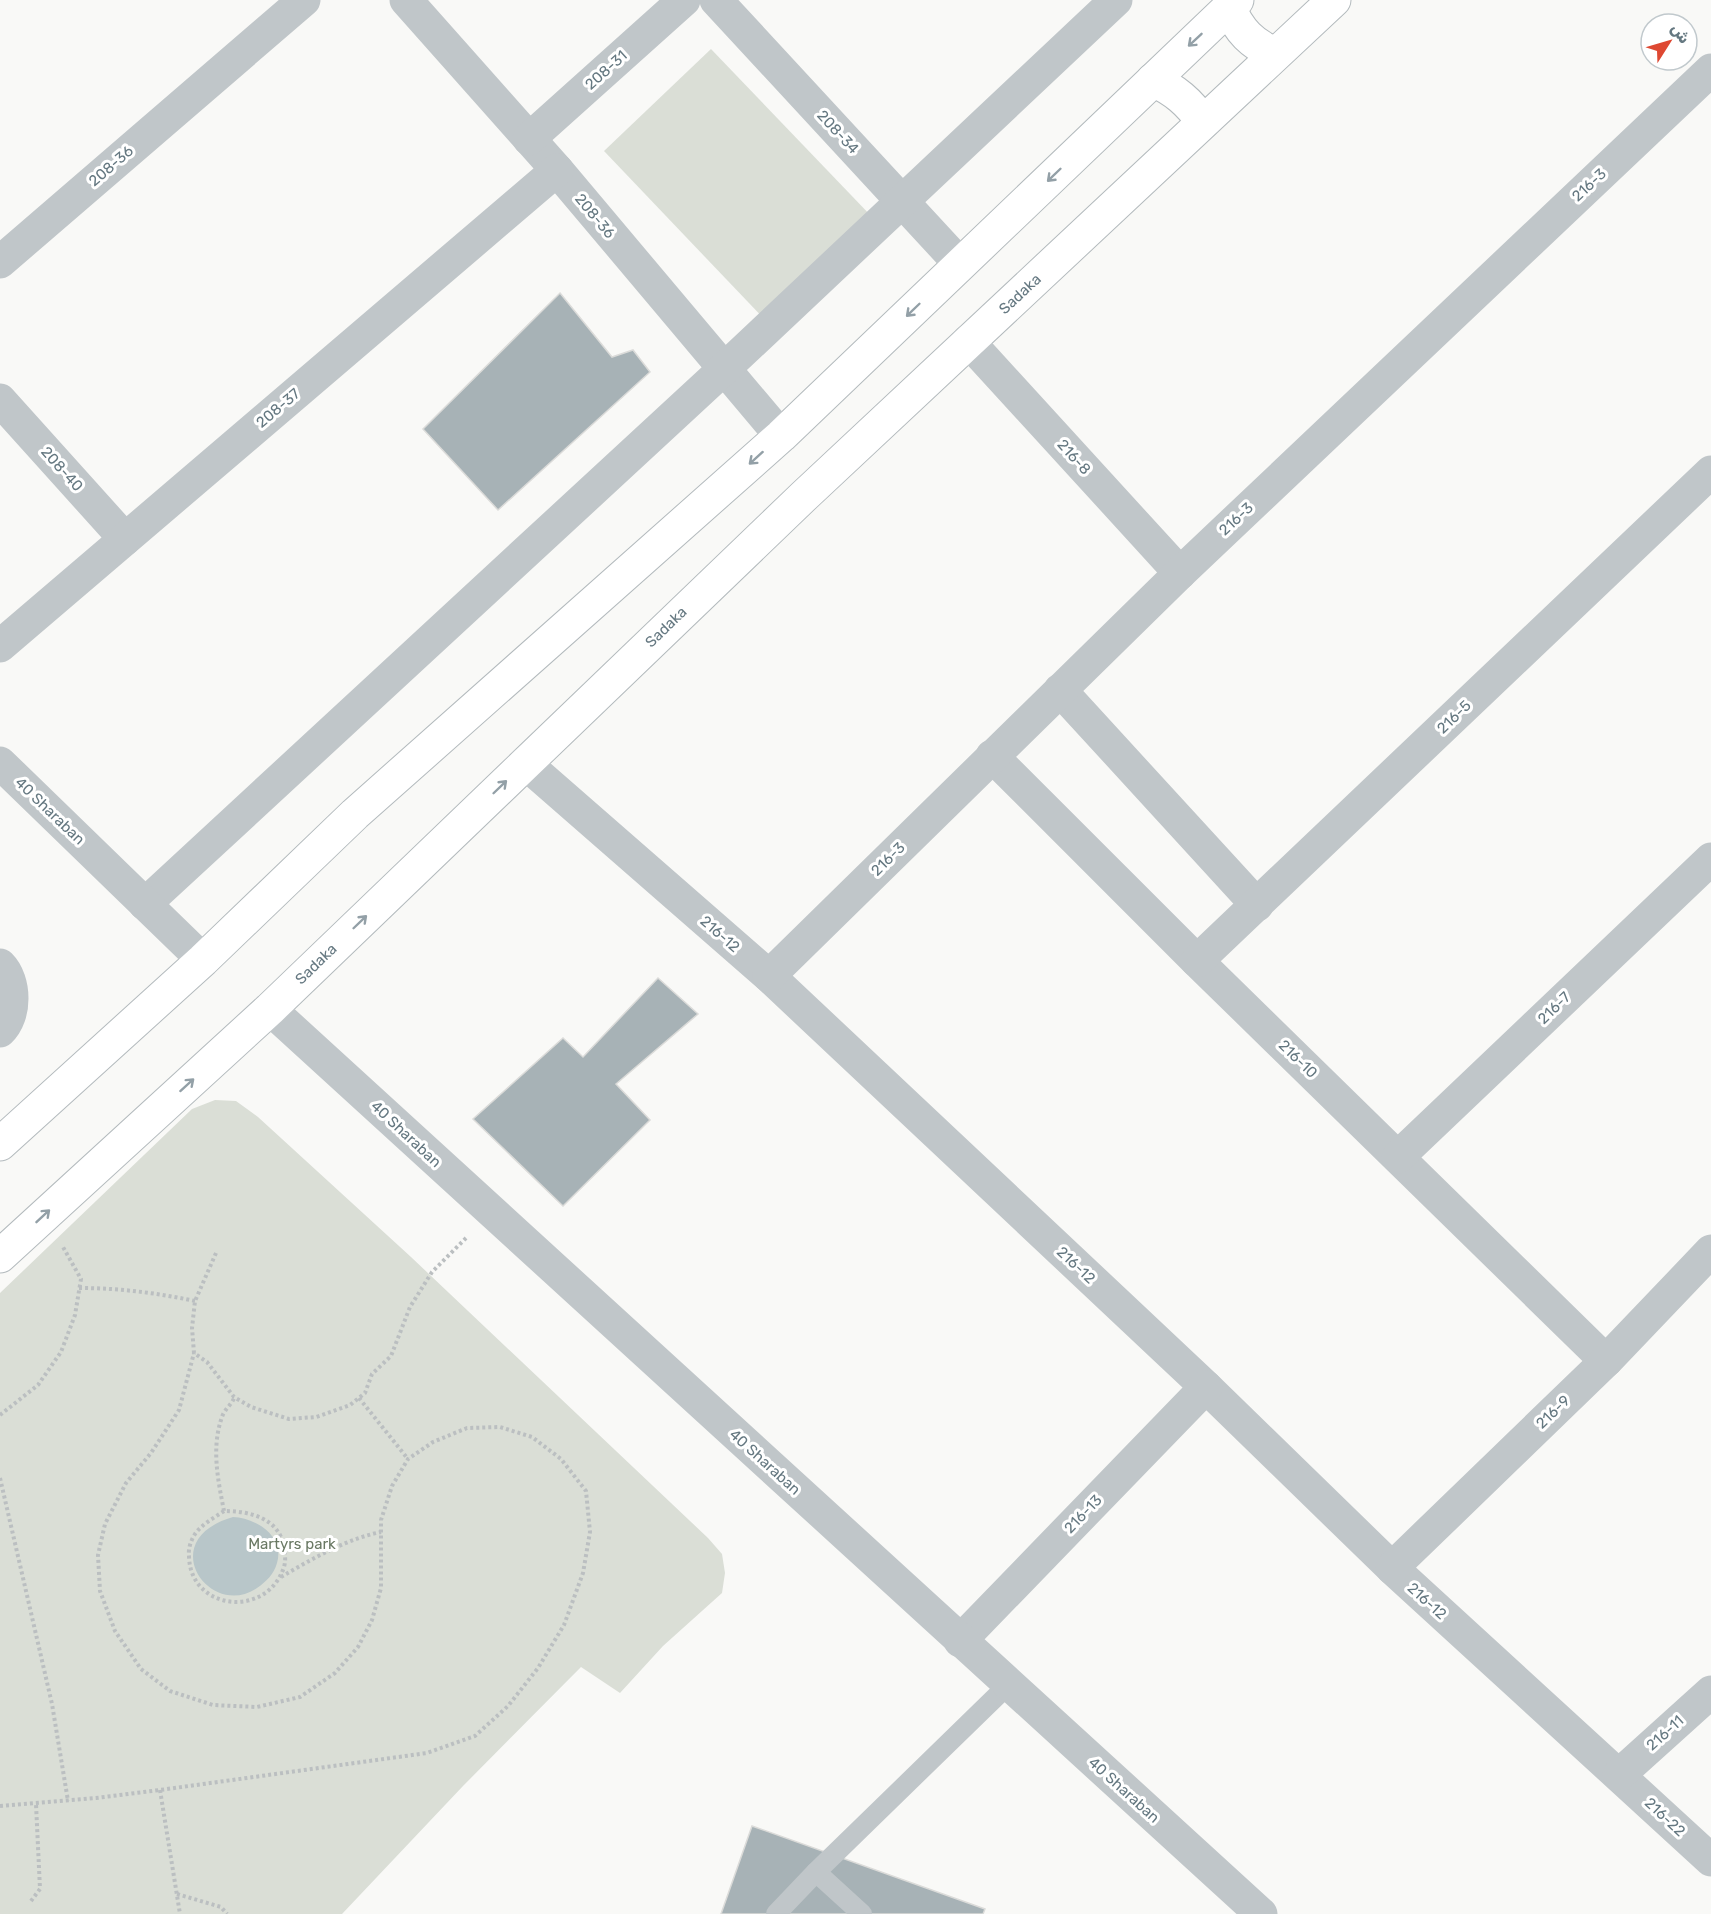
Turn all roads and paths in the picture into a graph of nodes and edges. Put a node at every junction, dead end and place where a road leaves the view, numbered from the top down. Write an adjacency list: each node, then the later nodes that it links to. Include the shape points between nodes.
1 (304, 0): 15 (street, 208-36)
2 (406, 0): 12 (street, 208-36)
3 (684, 0): 12 (street, 208-31)
4 (716, 0): 14 (street, 208-34)
5 (1116, 0): 14 (street)
6 (1334, 0): 8 (main road, Sadaka)
7 (1233, 4): 8 (main road, via 1236,23 1246,37); 10 (main road, one-way to 10)
8 (1275, 54): 11 (main road, Sadaka)
9 (1711, 70): 23 (street, 216-3)
10 (1153, 80): 11 (main road, via 1182,96); 16 (main road, one-way to 16)
11 (1203, 122): 17 (main road, Sadaka)
12 (529, 139): 13 (street, 208-36)
13 (557, 170): 18 (street, 208-36); 22 (street, 208-37)
14 (902, 201): 16 (street, 208-34); 18 (street)
15 (0, 262)
16 (960, 264): 20 (main road, one-way to 20)
17 (969, 341): 23 (street, 216-8); 28 (main road, Sadaka)
18 (724, 369): 20 (street, 208-36); 30 (street)
19 (0, 400): 22 (street, 208-40)
20 (781, 435): 32 (main road, one-way to 32, via 355,814)
21 (1711, 472): 31 (street, 216-5)
22 (125, 539): 24 (street, 208-37)
23 (1180, 573): 25 (street, 216-3)
24 (0, 646)
25 (1060, 690): 26 (street, 216-3); 31 (street)
26 (992, 756): 33 (street, 216-10); 35 (street, 216-3)
27 (0, 763): 30 (street, 40 Sharaban)
28 (525, 763): 35 (street, 216-12); 36 (main road, Sadaka, one-way to 28)
29 (1711, 859): 39 (street, 216-7)
30 (145, 904): 32 (street, 40 Sharaban)
31 (1257, 905): 33 (street, 216-5)
32 (203, 960): 38 (main road)
33 (1197, 961): 39 (street, 216-10)
34 (0, 965): 37 (street, via 6,971 14,998)
35 (769, 976): 49 (street, 216-12)
36 (270, 1009): 40 (street, 40 Sharaban); 41 (main road, Sadaka, one-way to 36)
37 (0, 1032)
38 (0, 1144)
39 (1398, 1157): 48 (street, 216-10)
40 (492, 1212): 51 (path, via 432,1272 410,1307 391,1356 372,1374); 59 (street, 40 Sharaban)
41 (42, 1217): 44 (main road, Sadaka); 45 (path, via 81,1280)
42 (1711, 1251): 48 (street, 216-9)
43 (216, 1253): 46 (path)
44 (0, 1256)
45 (79, 1288): 46 (path, via 149,1292); 52 (path, via 75,1315 61,1352 38,1385)
46 (195, 1301): 47 (path)
47 (194, 1353): 50 (path, via 207,1362); 56 (path, via 179,1410 126,1483 105,1524 98,1555 100,1591 115,1631 141,1668 170,1691 213,1705 257,1707 300,1697 335,1673 358,1647 372,1620 381,1588)
48 (1606, 1361): 57 (street, 216-9)
49 (1206, 1387): 57 (street, 216-12); 59 (street, 216-13)
50 (234, 1398): 51 (path, via 289,1419 316,1417); 55 (path, via 222,1415 216,1444)
51 (359, 1398): 53 (path)
52 (0, 1414)
53 (408, 1459): 56 (path, via 392,1486); 63 (path, via 433,1442 467,1428 500,1427 539,1442 561,1459 586,1491 590,1532 583,1573 564,1625 538,1668 508,1706 475,1736 427,1753)
54 (0, 1478): 64 (path, via 52,1704)
55 (224, 1511): 58 (path, via 258,1515 273,1526 283,1540 286,1562); 58 (path, via 205,1523 188,1550 189,1567 198,1585 212,1596 232,1602 251,1601 266,1594)
56 (381, 1532): 58 (path, via 362,1536)
57 (1392, 1568): 62 (street, 216-12)
58 (281, 1577)
59 (960, 1641): 60 (street, 40 Sharaban)
60 (1008, 1685): 68 (lane); 75 (street, 40 Sharaban)
61 (1711, 1692): 62 (street, 216-11)
62 (1619, 1775): 67 (street, 216-22)
63 (160, 1790): 64 (path); 69 (path)
64 (68, 1801): 65 (path)
65 (36, 1804): 66 (path); 70 (path, via 40,1889)
66 (0, 1806)
67 (1711, 1860)
68 (816, 1872): 73 (lane); 74 (lane)
69 (177, 1894): 71 (path); 72 (path, via 221,1906)
70 (31, 1901)
71 (180, 1914)
72 (227, 1914)
73 (777, 1914)
74 (862, 1914)
75 (1261, 1914)

